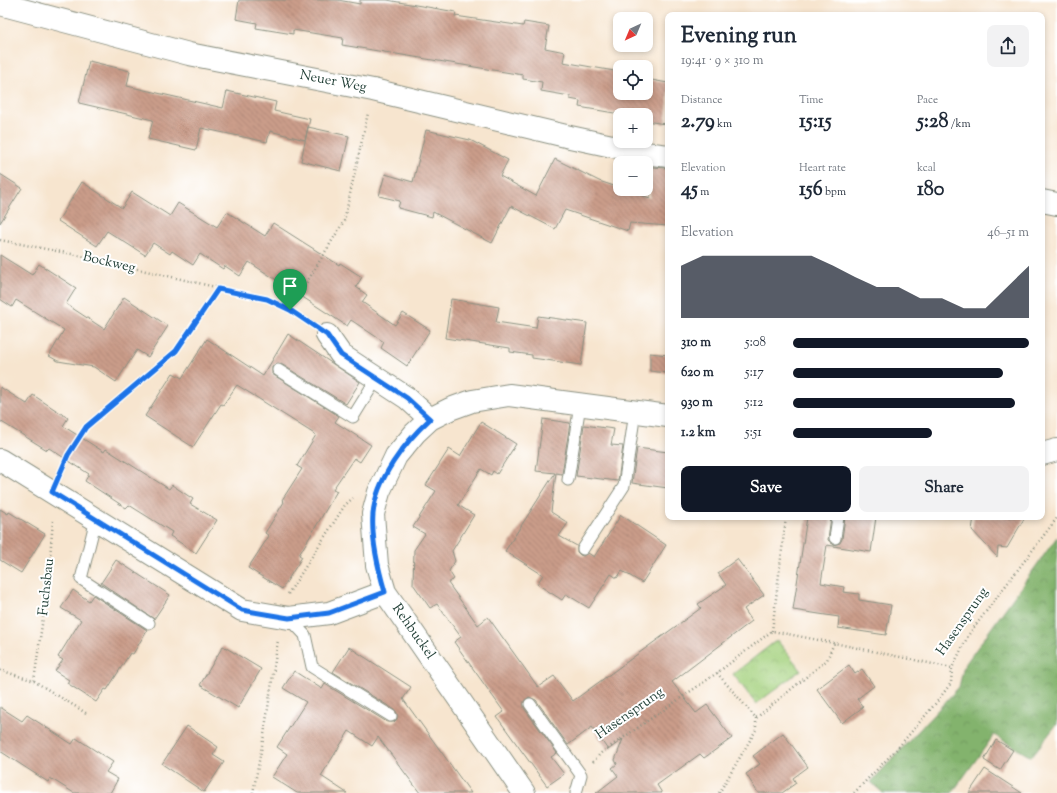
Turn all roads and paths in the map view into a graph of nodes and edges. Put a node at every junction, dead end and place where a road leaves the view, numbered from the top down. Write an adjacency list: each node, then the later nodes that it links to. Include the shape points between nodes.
1 (0, 4): 3 (street, Neuer Weg, via 189,54 373,90 570,137)
2 (366, 122): 8 (path, via 344,221)
3 (665, 156)
4 (1045, 202): 5 (street)
5 (1057, 204)
6 (0, 240): 7 (path, Bockweg, via 77,255)
7 (218, 289): 8 (path, Bockweg, via 267,299); 20 (path, via 176,351 86,427 68,455)
8 (290, 310): 9 (path, Bockweg)
9 (327, 335): 11 (street, via 341,355)
10 (278, 370): 11 (lane, via 352,417)
11 (377, 378): 15 (street, via 407,398)
12 (580, 405): 13 (street, Rehbuckel); 15 (street, Rehbuckel, via 509,394 472,401); 19 (lane)
13 (635, 412): 14 (street, Rehbuckel); 27 (lane, via 624,486)
14 (665, 416)
15 (430, 419): 21 (street, Rehbuckel, via 396,456)
16 (1057, 450): 17 (street)
17 (1045, 453)
18 (0, 460): 20 (street)
19 (568, 480)
20 (52, 492): 23 (street); 36 (path, Fuchsbau, via 53,520 48,582)
21 (378, 492): 28 (street, Rehbuckel, via 373,514 376,565); 29 (path, via 354,497 345,505 287,596)
22 (1057, 518): 33 (path, Hasensprung, via 969,634)
23 (96, 519): 29 (street, via 242,610); 30 (lane, via 81,579)
24 (786, 520): 31 (path)
25 (838, 520): 26 (lane)
26 (835, 538)
27 (583, 549)
28 (385, 592): 29 (street, via 329,613); 43 (street, Rehbuckel)
29 (285, 618): 39 (lane, via 305,635 312,667); 42 (path)
30 (149, 623)
31 (772, 632): 32 (path, Hasensprung); 35 (path, Hasensprung)
32 (834, 643): 33 (path, Hasensprung); 40 (path, via 827,660)
33 (952, 668): 46 (path, via 951,683 936,703 896,750)
34 (0, 670): 36 (path)
35 (717, 673): 40 (path); 41 (path, Hasensprung, via 601,753)
36 (34, 681): 38 (path)
37 (530, 704): 41 (lane)
38 (86, 713)
39 (391, 716)
40 (756, 718): 45 (path, via 756,730)
41 (580, 775): 44 (lane)
42 (253, 793)
43 (524, 793)
44 (576, 793)
45 (719, 793)
46 (854, 793)

